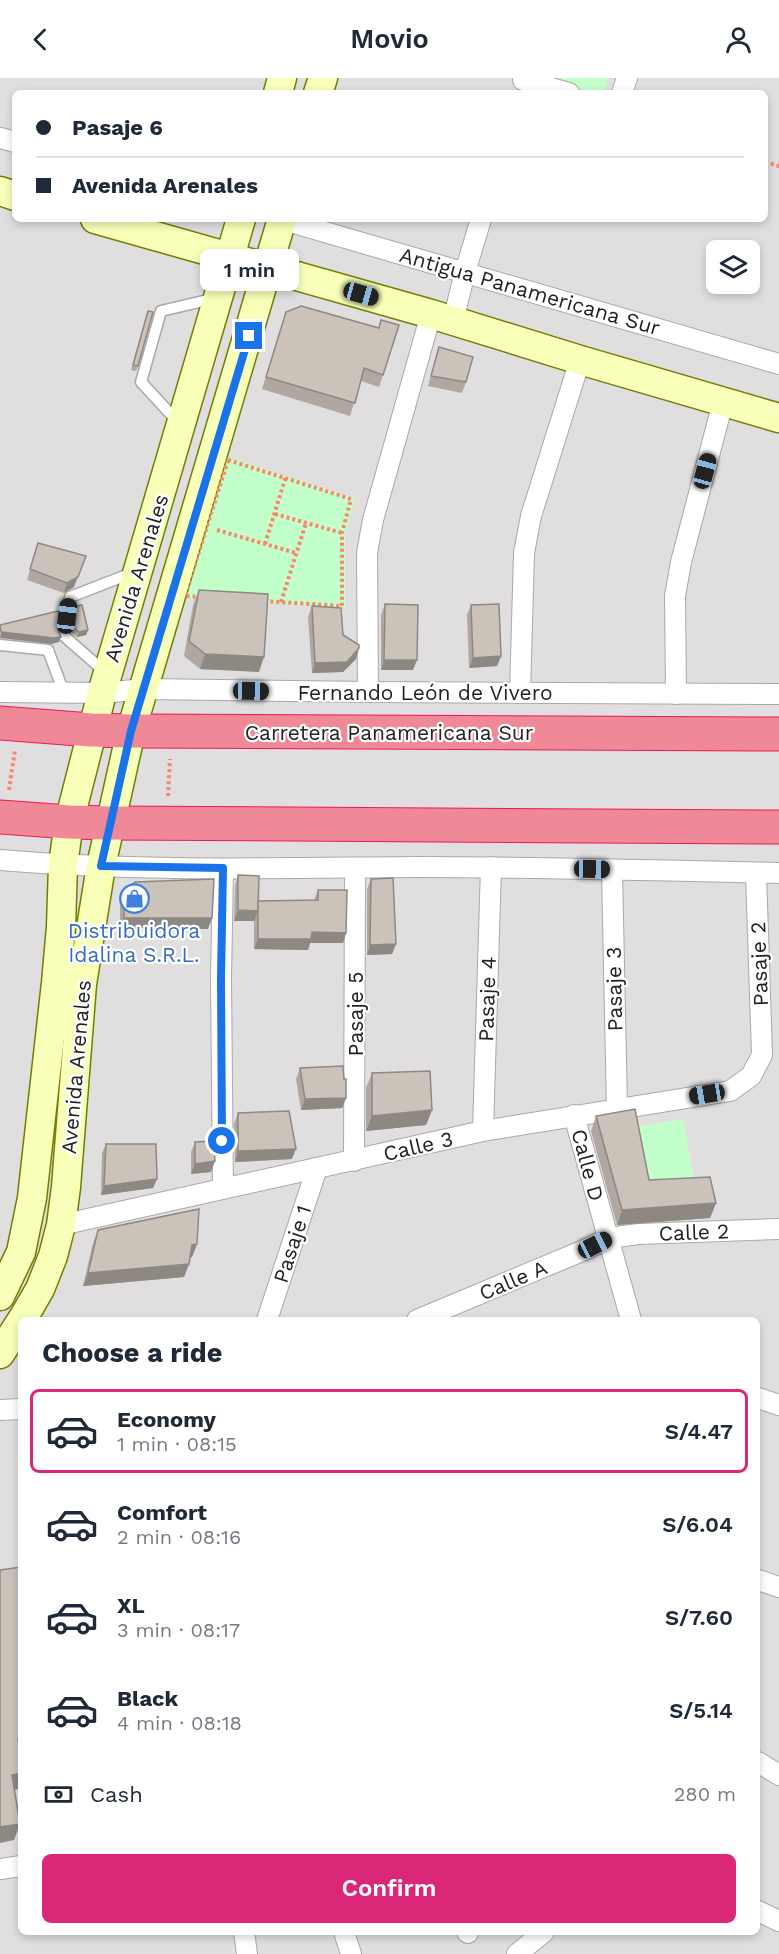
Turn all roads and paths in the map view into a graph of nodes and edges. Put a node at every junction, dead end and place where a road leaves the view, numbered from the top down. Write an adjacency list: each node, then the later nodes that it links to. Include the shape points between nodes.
1 (522, 84): 2 (street)
2 (553, 90)
3 (105, 222): 8 (street)
4 (240, 222): 8 (street, Avenida Arenales)
5 (280, 222): 9 (street, Avenida Arenales)
6 (291, 222): 10 (street, Antigua Panamericana Sur)
7 (480, 222): 10 (street)
8 (231, 259): 9 (street); 11 (street, Avenida Arenales)
9 (269, 268): 12 (street); 31 (street, Avenida Arenales)
10 (465, 272): 12 (street); 14 (street, Antigua Panamericana Sur)
11 (219, 298): 17 (street, Avenida Arenales); 17 (lane, via 161,311 141,382)
12 (442, 318): 13 (street); 33 (street, via 373,520 367,553)
13 (580, 360): 15 (street); 35 (street, via 531,516 524,553)
14 (779, 364)
15 (723, 402): 16 (street); 36 (street, via 675,596)
16 (779, 418)
17 (182, 425): 25 (street, Avenida Arenales)
18 (286, 477): 19 (path); 21 (path, via 228,460); 22 (path, via 351,499)
19 (275, 514): 20 (path); 23 (path)
20 (306, 523): 22 (path); 24 (path)
21 (207, 527): 23 (path); 26 (path, via 185,596)
22 (342, 533): 26 (path, via 342,606)
23 (265, 544): 24 (path)
24 (296, 553): 26 (path)
25 (138, 571): 27 (lane, via 70,597); 30 (street, Avenida Arenales)
26 (281, 602)
27 (64, 636): 29 (lane); 30 (lane)
28 (0, 645): 29 (lane)
29 (48, 650): 34 (lane)
30 (105, 684): 31 (street, Fernando León de Vivero); 34 (street, Fernando León de Vivero); 39 (street, Avenida Arenales)
31 (145, 689): 33 (street, Fernando León de Vivero); 40 (street, Avenida Arenales)
32 (0, 692): 34 (street, Fernando León de Vivero)
33 (368, 692): 35 (street, Fernando León de Vivero)
34 (64, 693)
35 (520, 693): 36 (street, Fernando León de Vivero)
36 (676, 694): 37 (street, Fernando León de Vivero)
37 (779, 694)
38 (10, 724): 39 (highway, Carretera Panamericana Sur); 42 (path)
39 (92, 730): 40 (highway, Carretera Panamericana Sur); 43 (street, Avenida Arenales)
40 (131, 731): 41 (highway, Carretera Panamericana Sur); 44 (street, Avenida Arenales)
41 (779, 734)
42 (2, 817): 43 (highway)
43 (69, 822): 44 (highway); 47 (street, Avenida Arenales)
44 (110, 823): 45 (highway); 48 (street, Avenida Arenales)
45 (779, 827)
46 (0, 860): 47 (street)
47 (63, 866): 48 (street); 65 (street, Avenida Arenales, via 57,972 32,1198 21,1252)
48 (101, 866): 50 (street); 62 (street, Avenida Arenales, via 82,984)
49 (491, 867): 51 (street); 52 (street); 58 (street, Pasaje 4)
50 (223, 868): 51 (street); 61 (street)
51 (355, 868): 59 (street, Pasaje 5)
52 (612, 870): 53 (street); 56 (street, Pasaje 3)
53 (756, 873): 54 (street); 55 (street, Pasaje 2)
54 (779, 873)
55 (762, 1055): 56 (street, Calle 3, via 751,1076 730,1091)
56 (617, 1109): 57 (street, Calle 3)
57 (574, 1115): 58 (street, Calle 3); 64 (street, Calle D)
58 (483, 1131): 59 (street, Calle 3)
59 (354, 1161): 60 (street, Calle 3)
60 (318, 1168): 61 (street, Calle 3); 67 (street, Pasaje 1)
61 (223, 1188): 62 (street, Calle 3)
62 (61, 1226): 66 (street, Avenida Arenales, via 40,1289)
63 (779, 1229): 64 (street, Calle 2)
64 (609, 1238): 68 (street, Calle A); 69 (street, Calle D)
65 (0, 1296)
66 (23, 1317)
67 (268, 1317)
68 (424, 1317)
69 (630, 1317)
70 (18, 1326): 71 (street, Avenida Arenales)
71 (0, 1354)
72 (760, 1399): 73 (street)
73 (779, 1405)
74 (18, 1409): 75 (street)
75 (0, 1410)
76 (760, 1581): 77 (street)
77 (779, 1587)
78 (760, 1763): 79 (street)
79 (779, 1775)
80 (18, 1866): 81 (street)
81 (0, 1869)
82 (760, 1912): 83 (street)
83 (779, 1921)
84 (244, 1935): 87 (street)
85 (345, 1935): 88 (street)
86 (539, 1935): 89 (street)
87 (247, 1954)
88 (351, 1954)
89 (517, 1954)

